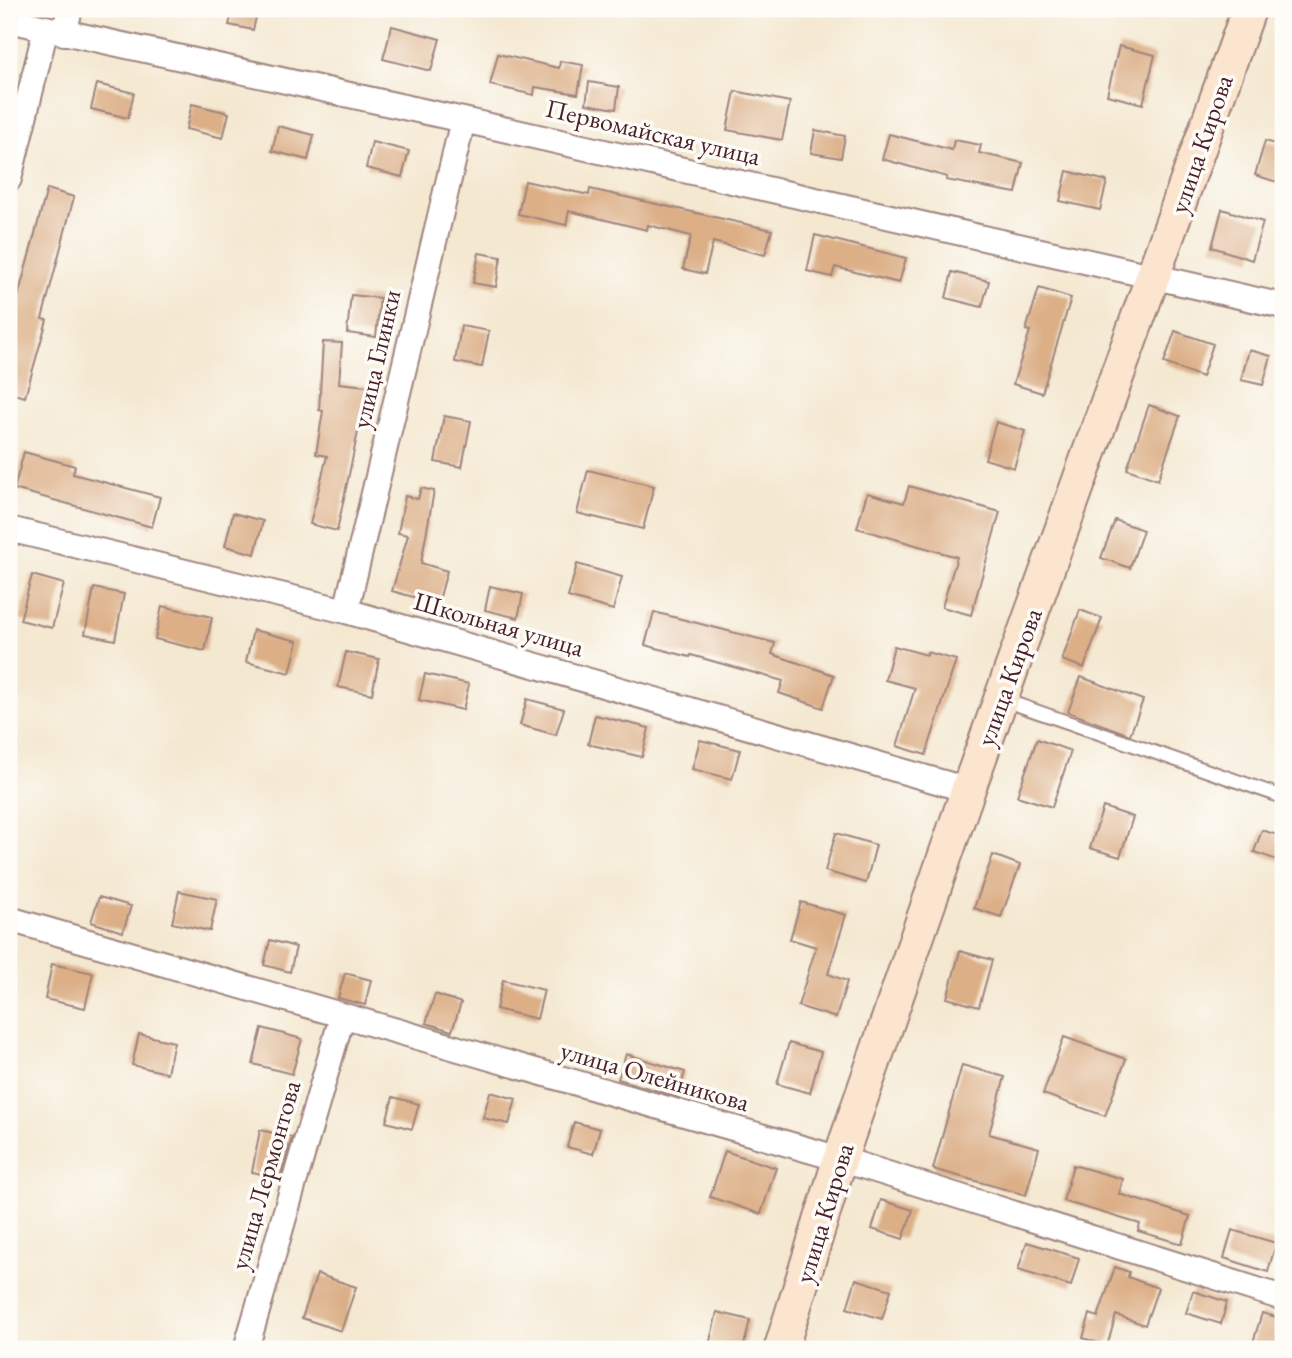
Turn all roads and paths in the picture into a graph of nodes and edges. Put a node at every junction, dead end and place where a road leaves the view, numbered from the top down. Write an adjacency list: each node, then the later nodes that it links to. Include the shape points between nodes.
1 (70, 9): 4 (street)
2 (1249, 9): 7 (street, улица Кирова)
3 (9, 20): 4 (street, Первомайская улица)
4 (55, 31): 5 (street, Первомайская улица); 6 (street)
5 (463, 120): 7 (street, Первомайская улица); 10 (street, улица Глинки)
6 (9, 179)
7 (1154, 276): 8 (street, Первомайская улица); 11 (street, улица Кирова)
8 (1283, 306)
9 (9, 529): 10 (street, Школьная улица)
10 (346, 611): 12 (street, Школьная улица)
11 (1000, 699): 12 (street, улица Кирова); 13 (lane)
12 (968, 790): 16 (street, улица Кирова)
13 (1283, 797)
14 (9, 919): 15 (street, улица Олейникова)
15 (342, 1017): 16 (street, улица Олейникова); 18 (street, улица Лермонтова)
16 (840, 1159): 17 (street, улица Олейникова); 19 (street, улица Кирова)
17 (1283, 1298)
18 (246, 1349)
19 (781, 1349)

